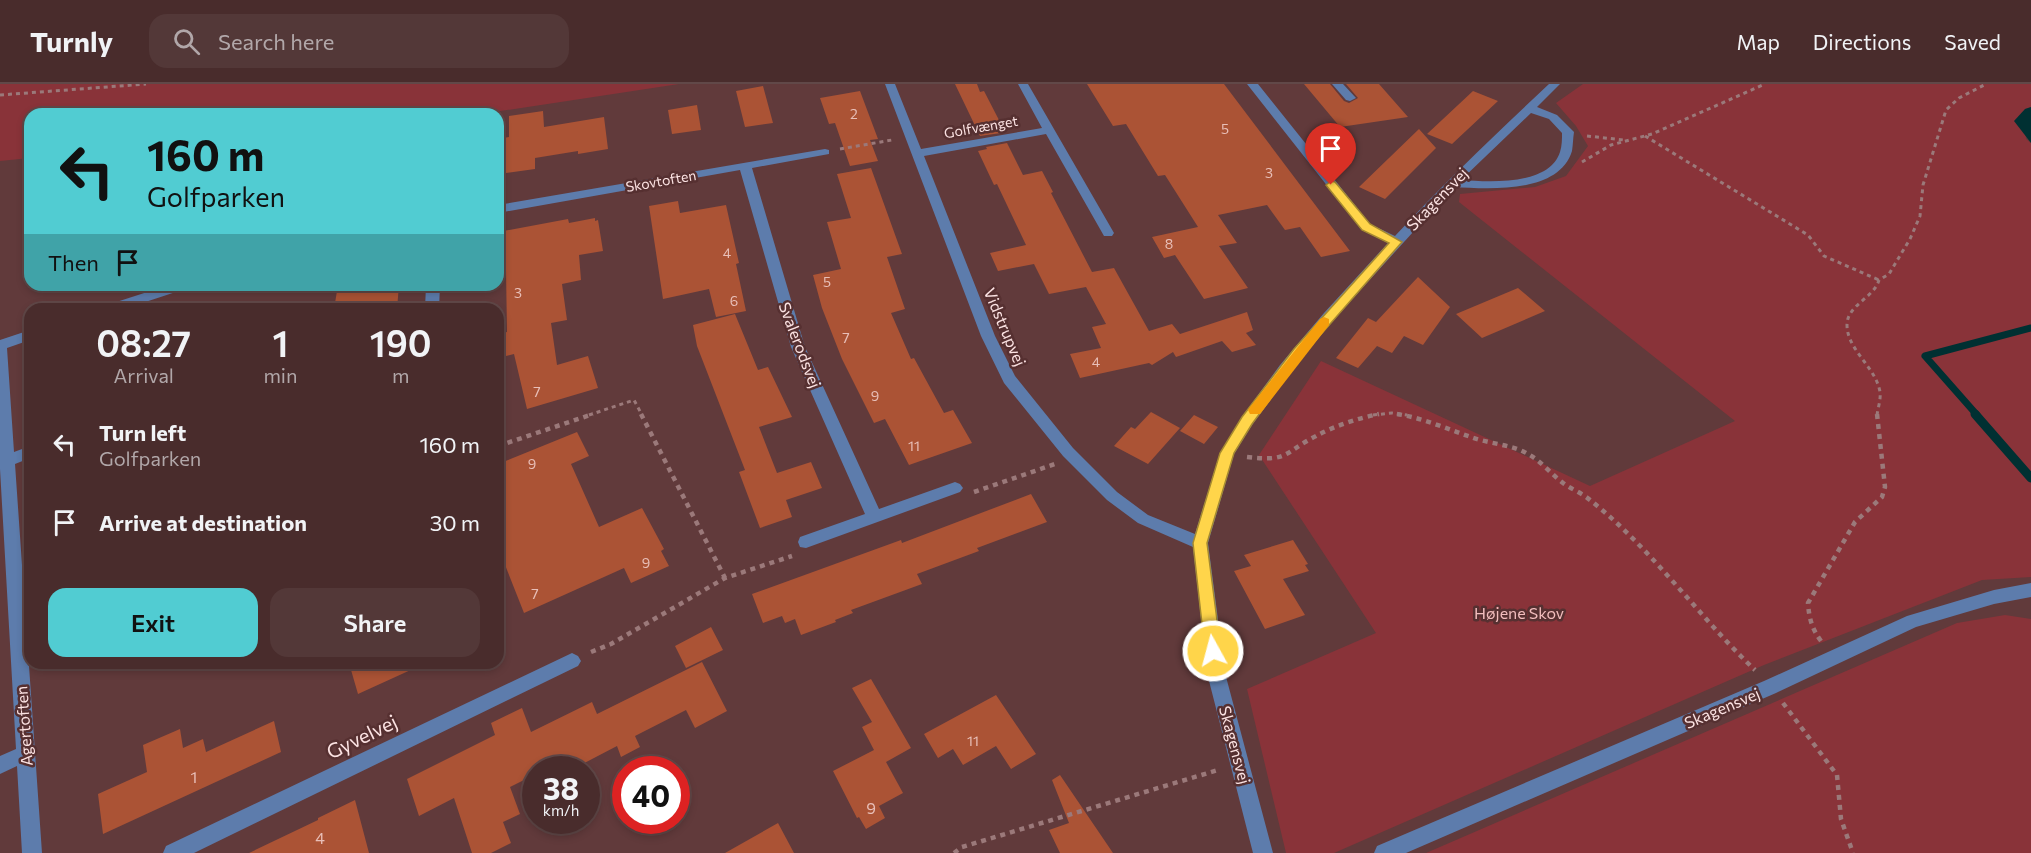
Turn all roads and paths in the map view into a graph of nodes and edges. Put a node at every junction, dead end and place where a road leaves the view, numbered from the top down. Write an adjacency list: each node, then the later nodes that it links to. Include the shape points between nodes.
1 (146, 84): 9 (path)
2 (890, 84): 15 (street, Vidstrupvej)
3 (1023, 84): 12 (street, Golfvænget)
4 (1252, 84): 24 (street, via 1366,227)
5 (1337, 84): 10 (street)
6 (1555, 84): 11 (street, Skagensvej)
7 (1766, 84): 14 (path)
8 (1986, 84): 25 (path, via 1946,110 1923,185 1920,216 1889,274)
9 (0, 95)
10 (1350, 98)
11 (1528, 108): 13 (street, via 1553,117); 21 (street, Skagensvej)
12 (1049, 130): 18 (street, Golfvænget); 23 (street, Golfvænget)
13 (1569, 132): 16 (path); 19 (street, via 1569,143)
14 (1645, 136): 16 (path); 25 (path, via 1811,237 1824,256)
15 (911, 137): 17 (path); 18 (street, Vidstrupvej)
16 (1625, 140): 19 (path, via 1583,162)
17 (825, 152): 20 (street, Skovtoften)
18 (918, 153): 33 (street, Vidstrupvej, via 988,336 1009,379)
19 (1559, 164): 21 (street, via 1544,176 1523,183)
20 (745, 166): 22 (street, Skovtoften); 36 (street, Svalerodsvej, via 798,347)
21 (1451, 183): 24 (street, Skagensvej)
22 (504, 208)
23 (1108, 233)
24 (1396, 242): 31 (street, Skagensvej, via 1298,352)
25 (1879, 280): 41 (path, via 1876,288 1851,312 1847,325 1880,393 1876,417 1885,487 1881,497 1855,522 1808,603 1814,632)
26 (164, 291): 27 (street)
27 (128, 303)
28 (24, 337): 29 (street)
29 (0, 346): 34 (street, Agertoften)
30 (504, 444): 39 (path, via 634,400)
31 (1227, 453): 38 (street, Skagensvej); 43 (path, via 1272,460 1317,435 1377,414 1392,413 1529,454 1607,515)
32 (24, 454): 34 (street)
33 (1073, 458): 35 (path, via 968,495); 38 (street, Vidstrupvej, via 1112,496 1143,519)
34 (3, 462): 44 (street, Agertoften)
35 (955, 488): 36 (street)
36 (874, 516): 37 (street)
37 (806, 542): 39 (path, via 801,553)
38 (1200, 543): 45 (street, Skagensvej, via 1216,673)
39 (725, 578): 42 (path, via 611,644)
40 (2031, 590): 41 (street, Skagensvej, via 1912,621)
41 (1833, 656): 43 (street, Skagensvej)
42 (572, 661): 48 (street, Gyvelvej)
43 (1770, 687): 51 (street, Skagensvej); 52 (path, via 1837,775 1841,819)
44 (26, 754): 46 (street); 47 (street, Agertoften)
45 (1239, 764): 49 (path, via 962,846); 50 (street, Skagensvej)
46 (0, 765)
47 (32, 853)
48 (172, 853)
49 (954, 853)
50 (1263, 853)
51 (1384, 853)
52 (1853, 853)

